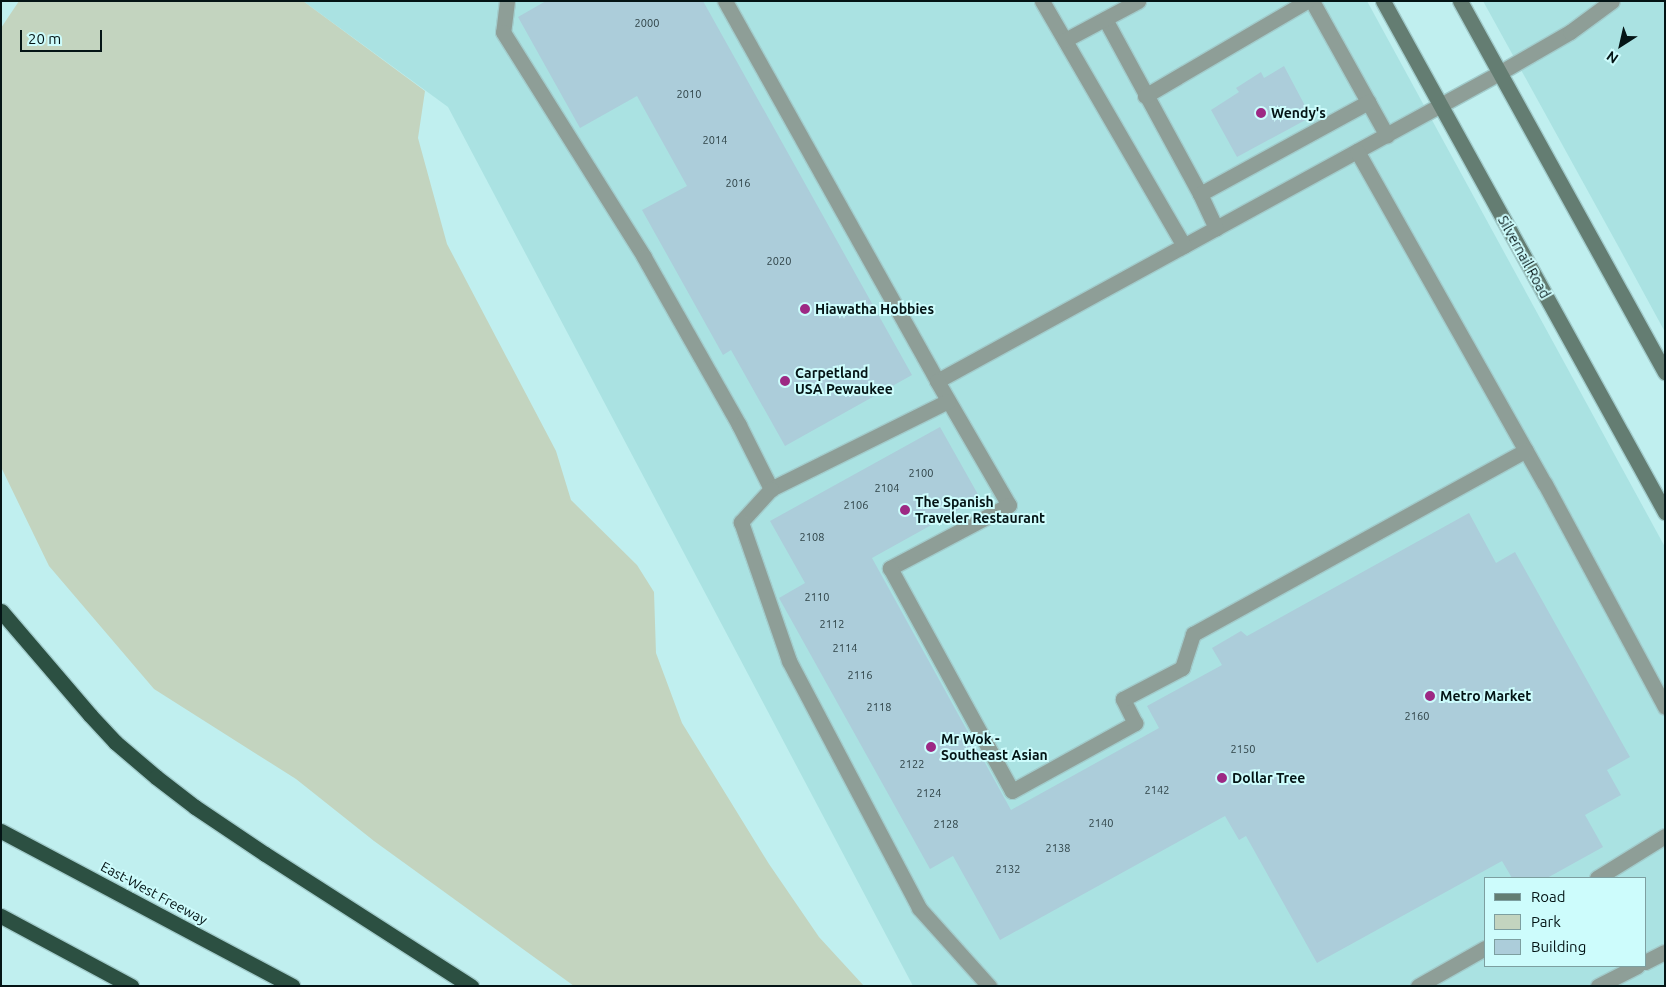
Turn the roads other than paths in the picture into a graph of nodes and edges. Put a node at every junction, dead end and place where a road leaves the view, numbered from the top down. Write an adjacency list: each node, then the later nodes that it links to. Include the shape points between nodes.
1 (507, 1): 25 (street, via 503,32 644,257 739,425)
2 (725, 1): 22 (street)
3 (1042, 1): 11 (street)
4 (1138, 1): 10 (street)
5 (1307, 1): 13 (street)
6 (1312, 1): 14 (street)
7 (1383, 1): 15 (street, Silvernail Road)
8 (1460, 1): 12 (street)
9 (1612, 1): 12 (street, via 1570,32)
10 (1105, 19): 11 (street); 13 (street)
11 (1065, 40): 20 (street)
12 (1499, 73): 15 (street); 21 (street)
13 (1145, 96): 18 (street)
14 (1368, 102): 16 (street); 18 (street)
15 (1441, 106): 16 (street); 26 (street, Silvernail Road)
16 (1387, 136): 17 (street)
17 (1357, 151): 19 (street); 24 (street)
18 (1200, 194): 19 (street)
19 (1216, 228): 20 (street)
20 (1184, 246): 22 (street)
21 (1665, 372)
22 (937, 381): 23 (street)
23 (948, 401): 24 (street, via 1009,505 890,568 1012,791 1135,723 1122,699 1182,668 1193,634); 25 (street)
24 (1526, 450): 28 (street)
25 (771, 489): 40 (street, via 741,522 789,661 919,908)
26 (1665, 512)
27 (1, 611): 39 (highway, via 90,716 156,777 265,854)
28 (1665, 707)
29 (1, 831): 38 (highway, East-West Freeway)
30 (1665, 836): 31 (street)
31 (1599, 877)
32 (1, 916): 37 (highway)
33 (1484, 949): 41 (street)
34 (1665, 952): 35 (street)
35 (1646, 962)
36 (1635, 967): 42 (street)
37 (131, 986)
38 (292, 986)
39 (471, 986)
40 (989, 986)
41 (1418, 986)
42 (1598, 986)

